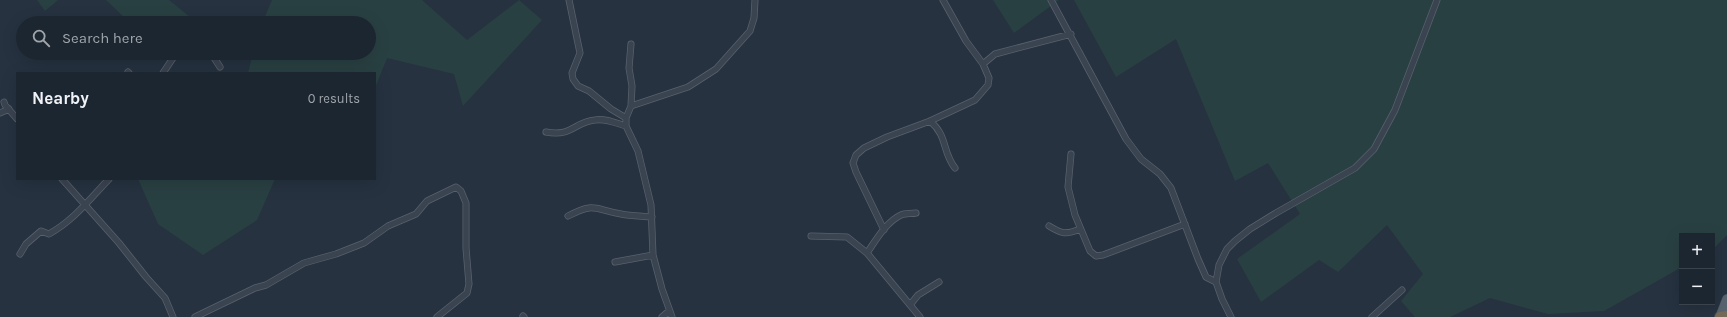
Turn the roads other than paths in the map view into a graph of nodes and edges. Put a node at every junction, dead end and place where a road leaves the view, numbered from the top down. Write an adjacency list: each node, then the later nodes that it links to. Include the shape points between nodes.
1 (569, 0): 18 (street, via 580,53 572,73 573,80)
2 (754, 0): 14 (street, via 754,18 750,31 716,69 688,87)
3 (943, 0): 10 (street, via 966,41)
4 (1051, 0): 6 (street)
5 (1437, 0): 40 (street, via 1396,110 1374,149 1355,168 1269,217 1235,241 1227,249 1219,265)
6 (1071, 34): 10 (street, via 995,54); 30 (street, via 1126,140 1141,159 1160,174 1171,188)
7 (630, 44): 14 (street)
8 (172, 60): 12 (street)
9 (216, 60): 11 (street)
10 (983, 64): 19 (street, via 989,78 988,85 975,100)
11 (220, 67)
12 (163, 72)
13 (4, 102): 15 (street)
14 (631, 106): 18 (street)
15 (9, 109): 16 (street); 17 (street)
16 (0, 113)
17 (16, 117)
18 (626, 118): 20 (street)
19 (930, 121): 23 (street, via 941,132); 33 (street, via 887,137 864,148 856,155 853,163 856,172)
20 (626, 126): 21 (street, via 607,120 595,120 557,134); 29 (street, via 638,151)
21 (546, 132)
22 (1071, 154): 32 (street, via 1068,187)
23 (955, 168)
24 (63, 180): 26 (street)
25 (108, 180): 26 (street)
26 (86, 204): 36 (street, via 61,227 49,234 41,231 26,244); 46 (street, via 165,298)
27 (916, 213): 33 (street, via 902,214)
28 (568, 216): 29 (street, via 593,206 621,214)
29 (652, 217): 37 (street)
30 (1185, 224): 32 (street, via 1096,256 1090,251); 40 (street, via 1206,277)
31 (1049, 226): 32 (street, via 1068,234)
32 (1080, 229)
33 (884, 230): 35 (street)
34 (811, 236): 35 (street, via 847,237)
35 (867, 253): 43 (street)
36 (20, 254)
37 (653, 255): 38 (street); 44 (street)
38 (615, 262)
39 (939, 282): 43 (street, via 918,295)
40 (1216, 282): 52 (street)
41 (1402, 290): 53 (street)
42 (1727, 299): 54 (main road)
43 (910, 305): 51 (street)
44 (669, 311): 49 (street); 50 (street)
45 (1727, 316): 54 (highway)
46 (173, 317)
47 (195, 317): 48 (street, via 266,285 304,262 336,254 364,243 388,226 416,214 427,201 456,187 461,191 466,203 469,284 467,293)
48 (437, 317)
49 (662, 317)
50 (672, 317)
51 (920, 317)
52 (1231, 317)
53 (1372, 317)
54 (1720, 317)

